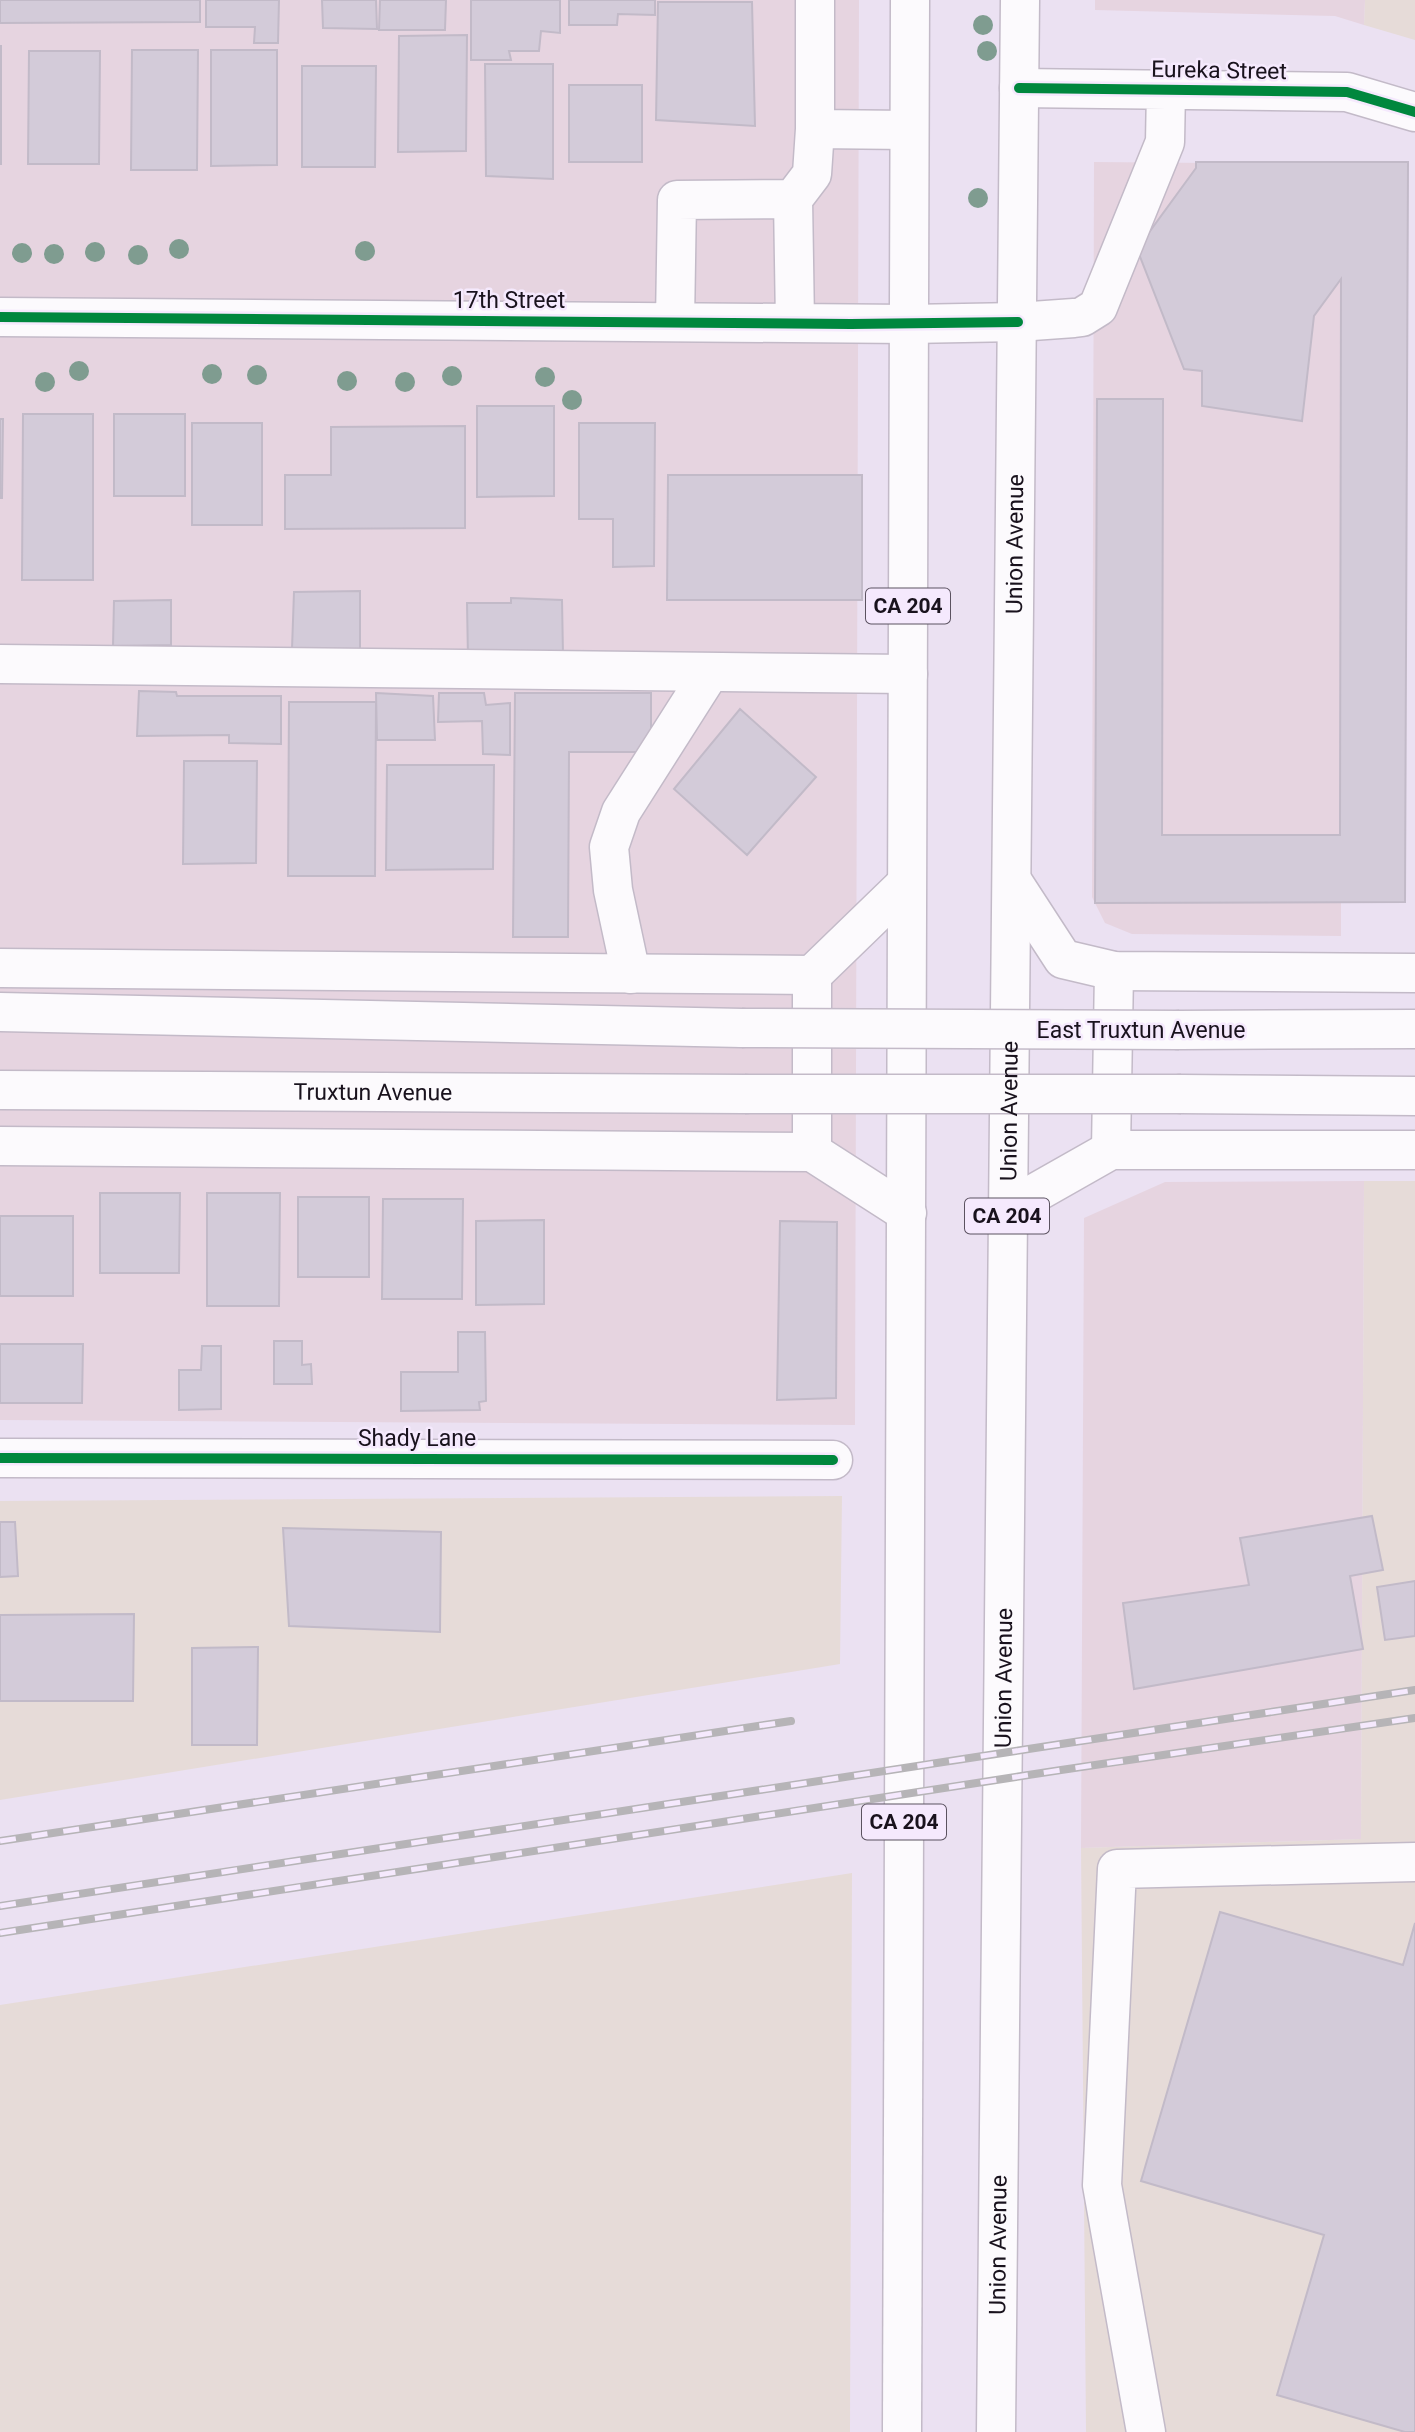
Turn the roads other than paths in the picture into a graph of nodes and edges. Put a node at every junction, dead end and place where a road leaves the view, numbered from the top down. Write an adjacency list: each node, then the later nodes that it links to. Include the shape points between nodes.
1 (815, 0): 7 (main road)
2 (910, 0): 8 (main road, CA 204)
3 (1020, 0): 4 (main road, Union Avenue / CA 204)
4 (1019, 88): 5 (main road, Eureka Street); 12 (main road, Union Avenue / CA 204)
5 (1167, 90): 6 (main road, Eureka Street, via 1348,92); 12 (main road, 17th Street, via 1165,142 1098,307 1082,317)
6 (1415, 112)
7 (815, 129): 8 (main road); 9 (main road, via 812,174)
8 (909, 130): 14 (main road, CA 204)
9 (793, 200): 11 (main road, via 677,200); 13 (main road)
10 (0, 317): 11 (main road, 17th Street)
11 (675, 322): 13 (main road, 17th Street)
12 (1018, 322): 14 (main road, 17th Street); 18 (main road, Union Avenue / CA 204)
13 (795, 323): 14 (main road, 17th Street)
14 (909, 324): 17 (main road, CA 204)
15 (0, 664): 16 (main road)
16 (710, 672): 17 (main road); 23 (main road, via 621,812 609,847)
17 (908, 674): 19 (main road, CA 204)
18 (1013, 882): 21 (main road, via 1063,959); 33 (main road, Union Avenue / CA 204)
19 (906, 884): 24 (main road); 34 (main road, CA 204)
20 (0, 968): 23 (main road)
21 (1114, 971): 22 (main road); 30 (main road)
22 (1415, 973)
23 (631, 974): 24 (main road)
24 (813, 975): 32 (main road)
25 (0, 1012): 26 (main road, East Truxtun Avenue, bridge, via 742,1028)
26 (1415, 1029)
27 (0, 1090): 28 (main road, Truxtun Avenue, bridge)
28 (1415, 1096)
29 (0, 1146): 32 (main road)
30 (1111, 1150): 31 (main road); 33 (main road)
31 (1415, 1150)
32 (813, 1152): 34 (main road)
33 (1007, 1209): 39 (main road, Union Avenue / CA 204)
34 (907, 1213): 38 (main road, CA 204)
35 (0, 1458): 36 (main road, Shady Lane)
36 (833, 1460)
37 (1415, 1862): 40 (main road, via 1117,1869 1102,2185)
38 (902, 2432)
39 (996, 2432)
40 (1146, 2432)

